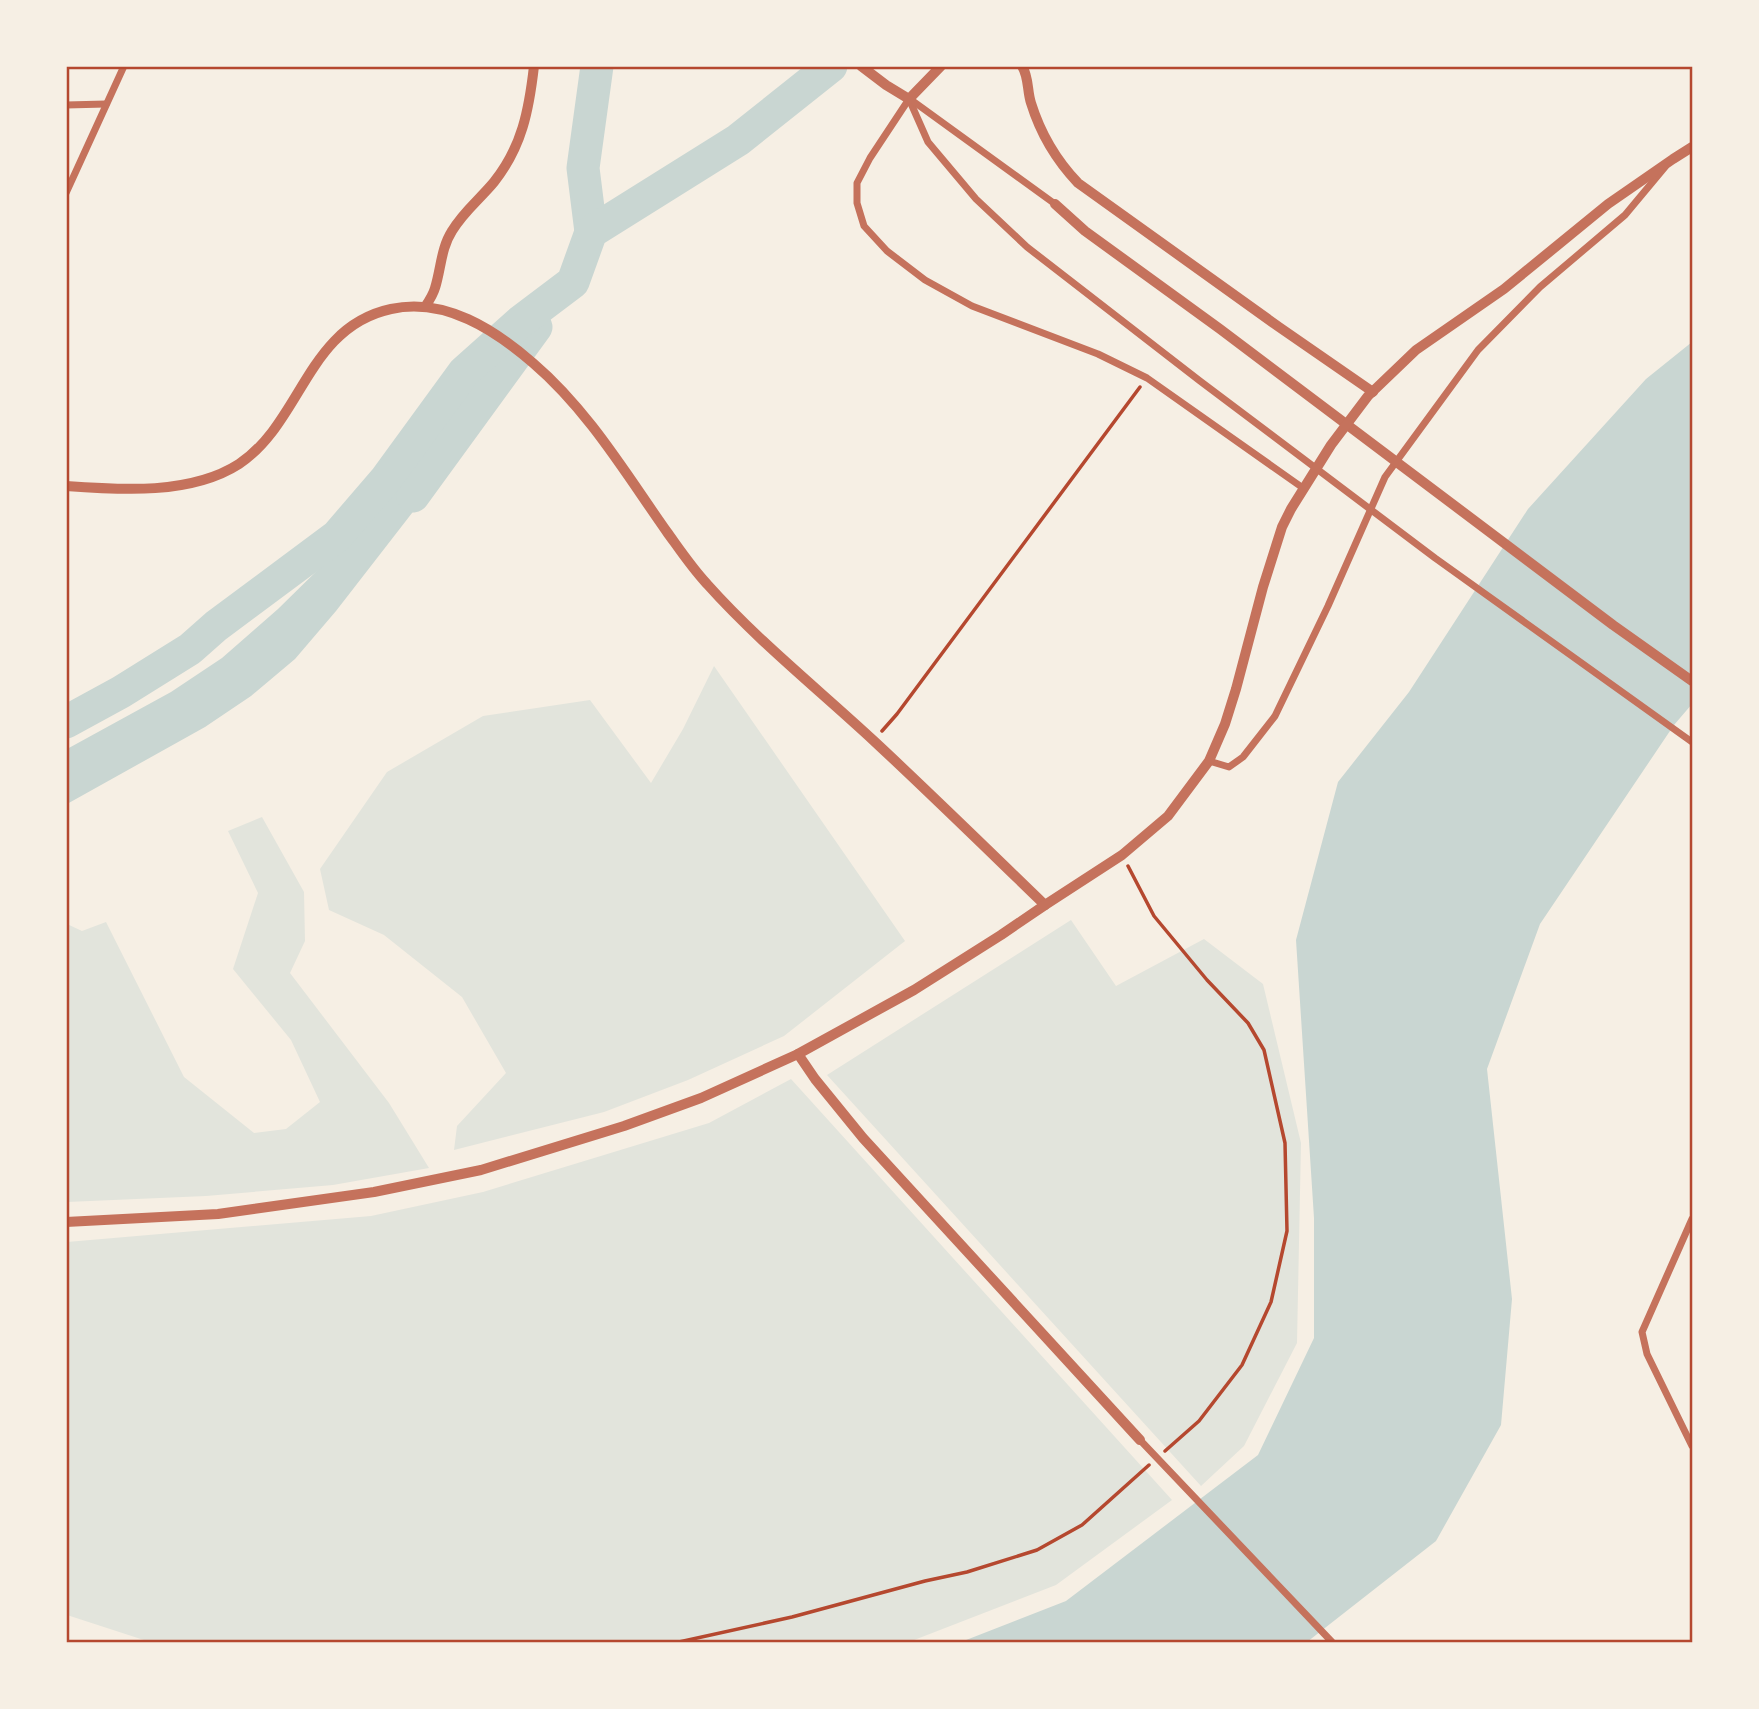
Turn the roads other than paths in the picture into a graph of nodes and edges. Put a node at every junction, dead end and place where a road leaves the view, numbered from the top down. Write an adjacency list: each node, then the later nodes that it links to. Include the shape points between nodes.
1 (124, 66): 7 (street)
2 (534, 66): 13 (street, via 530,104 512,157 451,232 435,290)
3 (861, 66): 6 (street)
4 (941, 66): 6 (street)
5 (1021, 66): 14 (street, via 1038,120 1061,165 1078,183)
6 (909, 99): 12 (street); 16 (street, via 858,183 857,203 864,226 887,251 925,280 972,306 1098,354 1147,378); 18 (street, via 928,142 976,199 1027,247 1435,558)
7 (106, 104): 8 (street); 11 (street)
8 (66, 105)
9 (1692, 147): 10 (street)
10 (1673, 159): 14 (street, via 1608,204 1504,289 1416,350); 19 (street, via 1625,215 1540,287 1478,350 1385,477 1275,716 1257,742 1229,767)
11 (66, 193)
12 (1055, 204): 17 (street, via 1085,231)
13 (425, 307): 15 (street, via 394,308 362,319 347,330 324,351 267,437 229,469 167,487); 20 (street, via 486,328 533,363 589,422 706,583)
14 (1373, 392): 16 (street)
15 (66, 486)
16 (1303, 488): 19 (street, via 1282,527 1236,689)
17 (1692, 681)
18 (1692, 742)
19 (1209, 761): 20 (street, via 1168,816 1122,855)
20 (1045, 905): 21 (street, via 914,990)
21 (798, 1054): 23 (street, via 688,1103 481,1170 374,1192 218,1214); 24 (street, via 863,1138)
22 (1692, 1219): 25 (street, via 1642,1332 1647,1354)
23 (66, 1222)
24 (1140, 1440): 26 (street)
25 (1692, 1446)
26 (1332, 1643)

